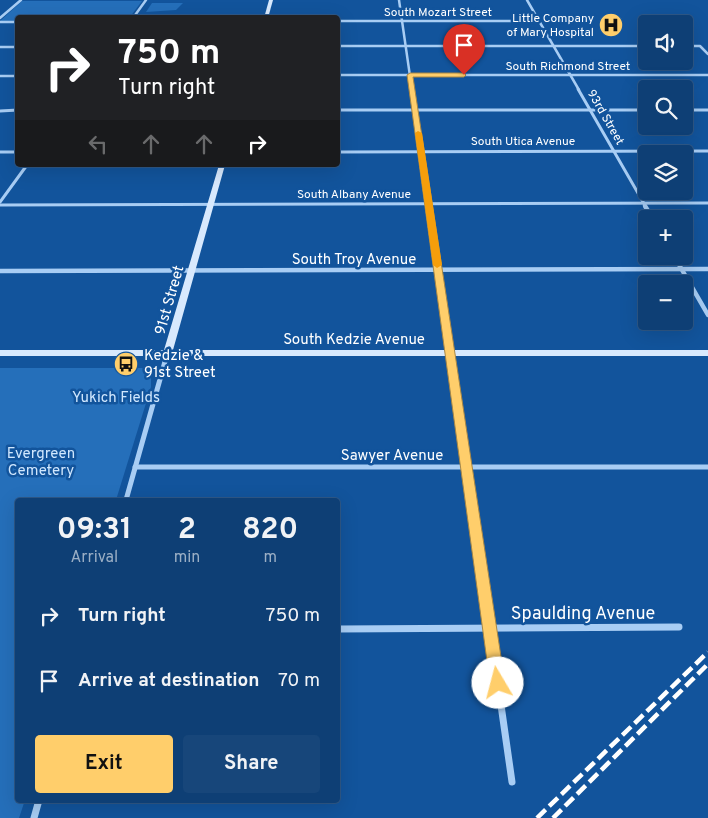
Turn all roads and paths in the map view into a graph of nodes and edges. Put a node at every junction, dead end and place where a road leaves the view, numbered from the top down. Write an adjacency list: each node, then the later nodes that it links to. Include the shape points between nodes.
1 (21, 0): 8 (street)
2 (146, 0): 6 (street)
3 (271, 0): 7 (main road)
4 (399, 0): 10 (street)
5 (527, 0): 11 (street, 93rd Street)
6 (135, 15)
7 (267, 15)
8 (0, 20): 12 (street)
9 (340, 21): 10 (street, South Mozart Street)
10 (402, 21): 11 (street, South Mozart Street); 14 (street)
11 (539, 21): 15 (street, 93rd Street)
12 (15, 22)
13 (340, 46): 14 (street)
14 (406, 46): 15 (street); 22 (street)
15 (554, 46): 16 (street); 23 (street, 93rd Street)
16 (638, 46)
17 (693, 46): 20 (street, via 700,46)
18 (0, 47): 19 (street)
19 (15, 47)
20 (708, 54)
21 (340, 75): 22 (street, South Richmond Street)
22 (410, 75): 23 (street, South Richmond Street); 30 (street)
23 (570, 75): 24 (street, South Richmond Street); 31 (street, 93rd Street)
24 (708, 75)
25 (0, 76): 26 (street)
26 (15, 76)
27 (0, 110): 28 (street)
28 (15, 110)
29 (340, 110): 30 (street)
30 (415, 110): 31 (street); 40 (street)
31 (590, 110): 32 (street); 35 (street, 93rd Street)
32 (638, 110)
33 (693, 110): 34 (street)
34 (708, 110)
35 (614, 151): 36 (street, South Utica Avenue); 40 (street, South Utica Avenue); 43 (street, 93rd Street)
36 (708, 151)
37 (0, 152): 38 (street)
38 (15, 152)
39 (340, 152): 40 (street, South Utica Avenue)
40 (421, 152): 47 (street)
41 (26, 167): 45 (street)
42 (221, 167): 46 (main road, 91st Street)
43 (644, 203): 44 (street, South Albany Avenue); 47 (street, South Albany Avenue); 48 (street, 93rd Street)
44 (708, 203)
45 (0, 204): 46 (street, South Albany Avenue)
46 (211, 204): 47 (street, South Albany Avenue); 52 (main road, 91st Street)
47 (428, 204): 53 (street)
48 (648, 210)
49 (680, 265): 50 (street)
50 (682, 269): 51 (street, South Troy Avenue); 53 (street, South Troy Avenue); 55 (street)
51 (708, 269)
52 (192, 270): 53 (street, South Troy Avenue); 54 (street, South Troy Avenue); 56 (main road, 91st Street)
53 (438, 270): 58 (street)
54 (0, 271)
55 (708, 315)
56 (168, 352): 57 (main road, South Kedzie Avenue); 58 (main road, South Kedzie Avenue); 60 (street, 91st Street)
57 (0, 353)
58 (450, 353): 59 (main road, South Kedzie Avenue); 61 (street)
59 (708, 353)
60 (135, 467): 61 (street, Sawyer Avenue); 63 (street, 91st Street)
61 (466, 467): 62 (street, Sawyer Avenue); 66 (street)
62 (708, 467)
63 (127, 498)
64 (679, 627): 66 (street, Spaulding Avenue)
65 (340, 629): 66 (street, Spaulding Avenue)
66 (490, 629): 67 (street)
67 (512, 782)
68 (38, 803): 69 (street)
69 (34, 818)

